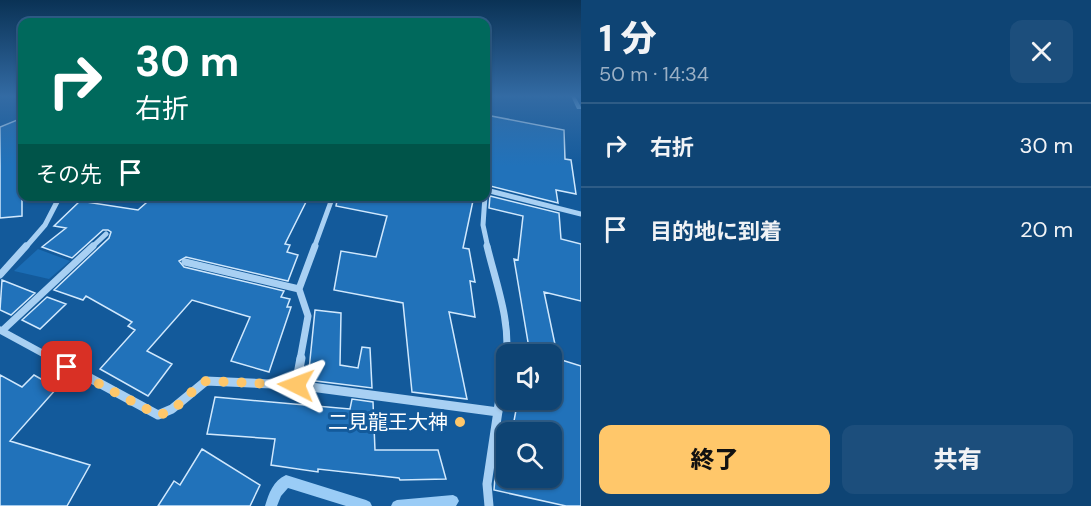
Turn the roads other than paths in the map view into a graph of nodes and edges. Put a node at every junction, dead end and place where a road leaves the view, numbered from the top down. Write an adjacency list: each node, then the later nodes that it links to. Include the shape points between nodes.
1 (490, 191): 5 (street)
2 (57, 201): 8 (street, via 45,225)
3 (331, 201): 9 (street)
4 (485, 201): 12 (street, via 483,225 502,299 508,343)
5 (581, 214)
6 (106, 234): 10 (street)
7 (185, 262): 9 (street)
8 (0, 276)
9 (299, 289): 11 (street, via 308,316)
10 (1, 331): 11 (street, via 158,415 171,413 206,381)
11 (296, 385): 12 (street)
12 (498, 412): 13 (street, via 487,484)
13 (489, 506)

